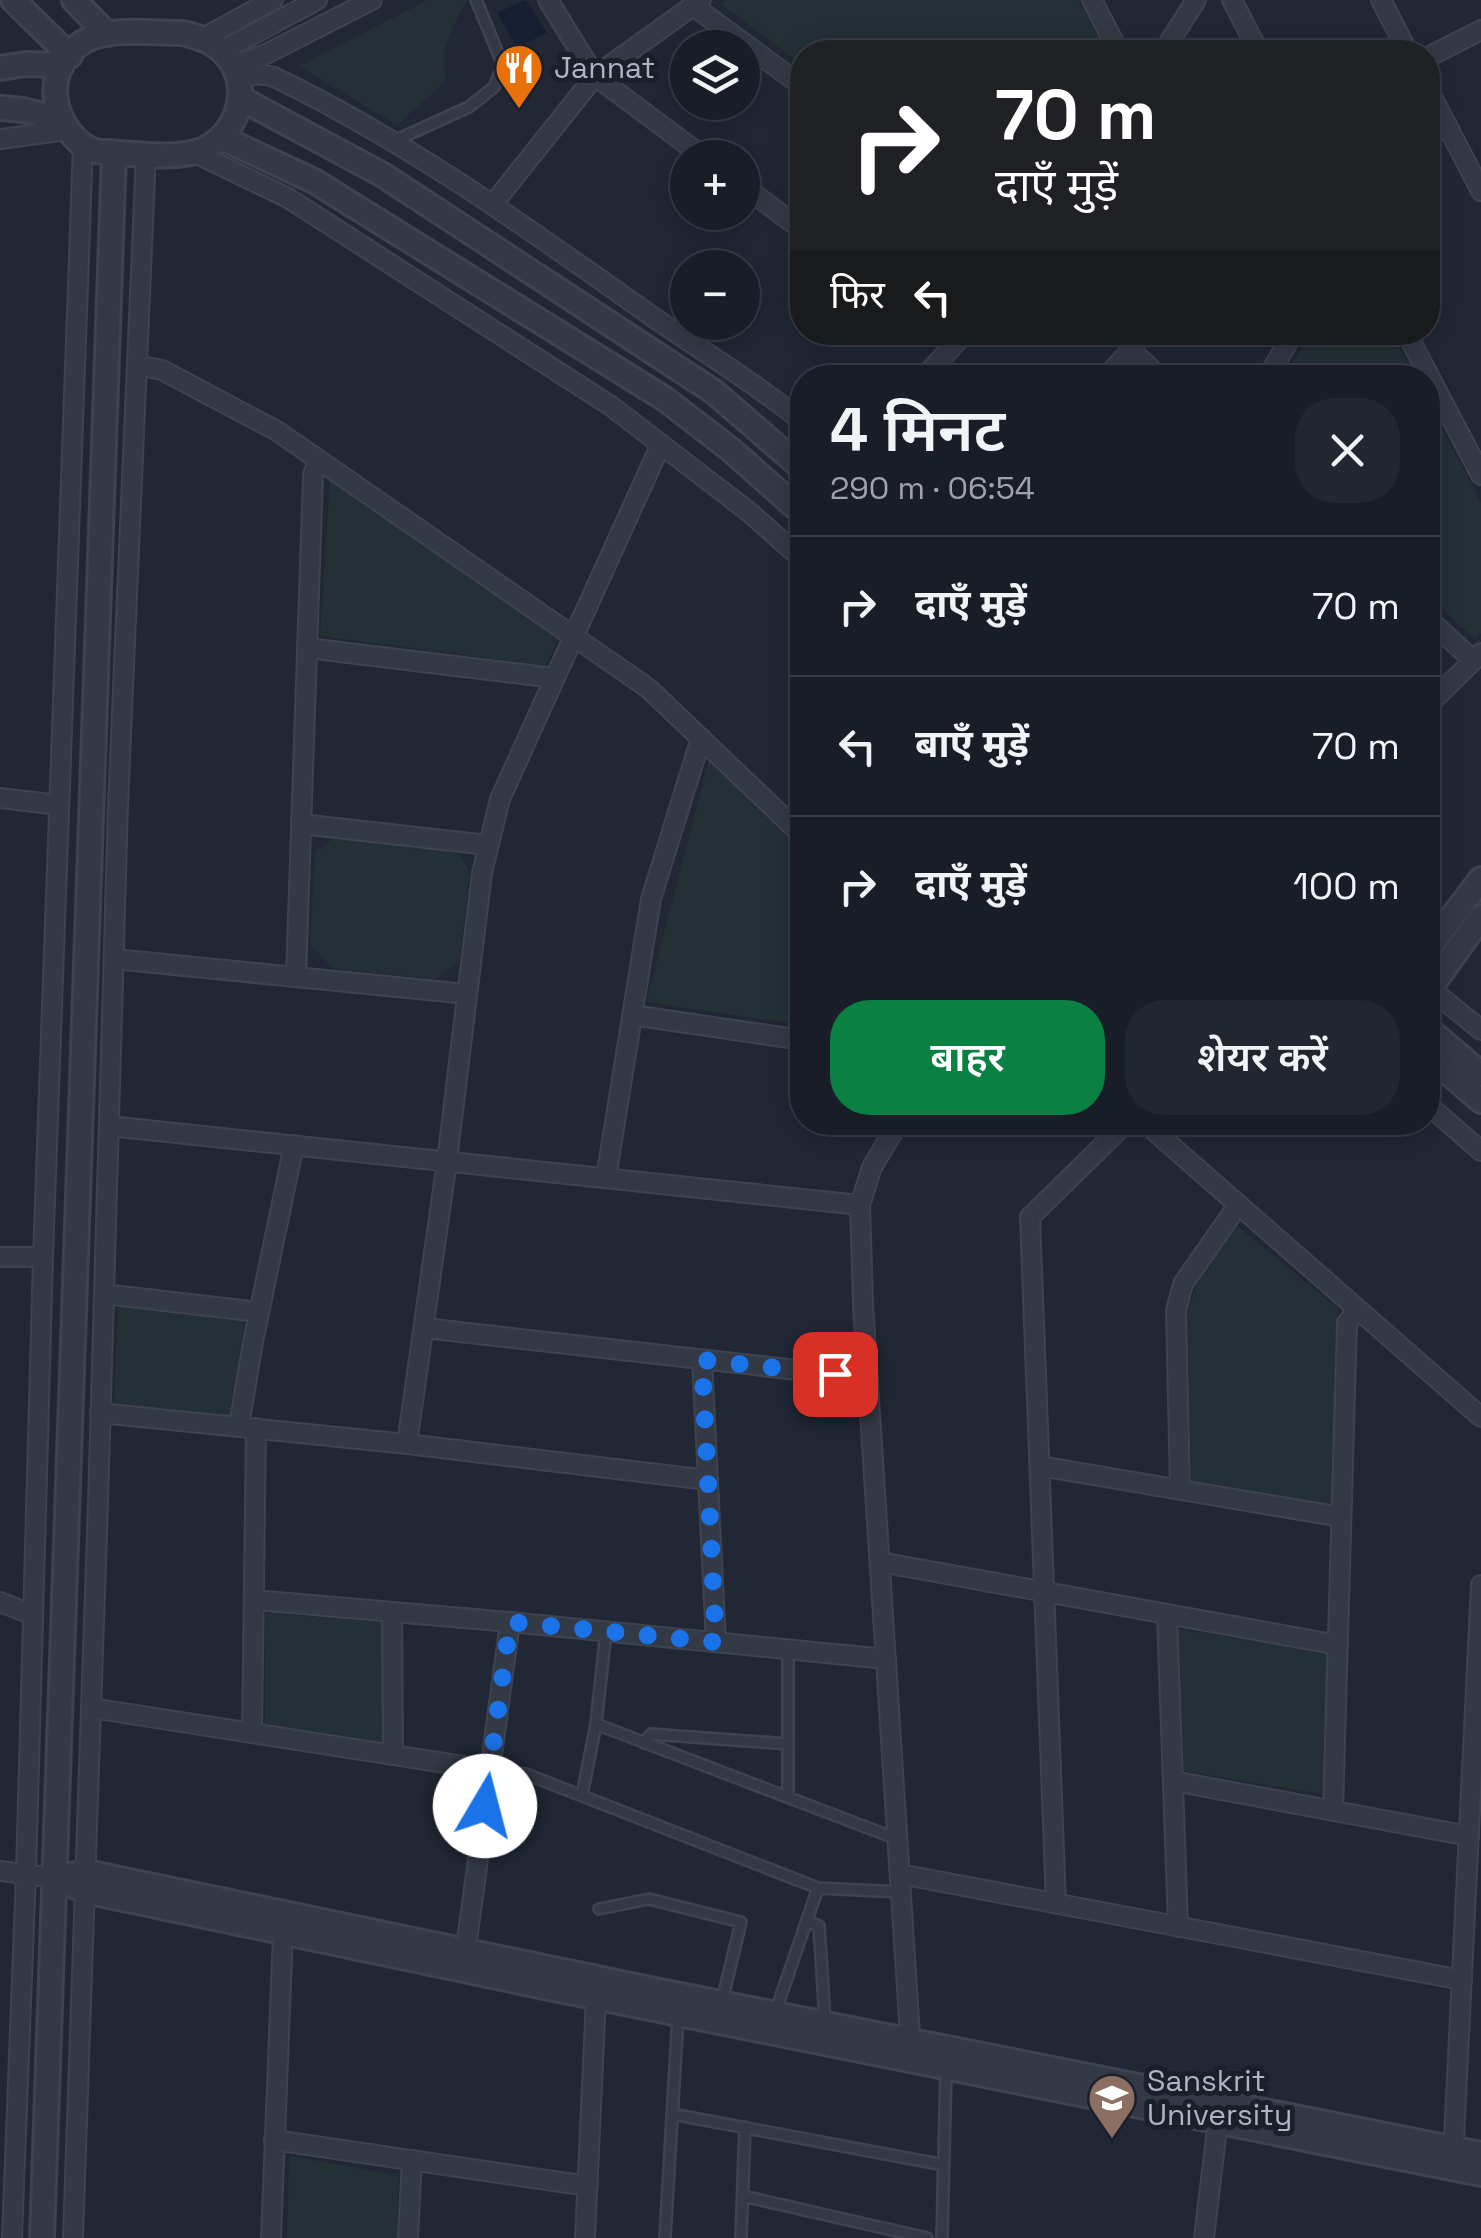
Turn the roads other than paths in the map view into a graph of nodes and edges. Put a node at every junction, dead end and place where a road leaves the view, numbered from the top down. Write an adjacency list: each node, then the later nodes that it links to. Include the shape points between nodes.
1 (13, 0): 20 (street)
2 (74, 0): 14 (street)
3 (272, 0): 21 (street)
4 (317, 0): 21 (street)
5 (372, 0): 21 (street)
6 (476, 0): 31 (lane, via 504,65 494,86 469,107)
7 (548, 0): 23 (street)
8 (1092, 0): 15 (street)
9 (1196, 0): 16 (street)
10 (1232, 0): 17 (street)
11 (1380, 0): 18 (street)
12 (697, 2): 23 (street); 24 (street)
13 (1481, 30): 19 (street)
14 (107, 34): 20 (street, via 81,44); 21 (street, via 183,33)
15 (1113, 40)
16 (1171, 40)
17 (1253, 40)
18 (1402, 40)
19 (1440, 50)
20 (66, 60): 22 (street); 27 (street, via 55,91)
21 (227, 67): 28 (street, via 237,114); 31 (street, via 274,77); 47 (street, via 714,392)
22 (0, 68)
23 (595, 76): 30 (street); 37 (street)
24 (790, 76)
25 (0, 108): 27 (street, via 23,110)
26 (1440, 113): 35 (street)
27 (70, 131): 29 (street); 32 (street, via 96,152); 60 (street)
28 (222, 138): 33 (street); 50 (street, via 314,181 665,399)
29 (0, 139)
30 (682, 140)
31 (394, 141): 37 (street)
32 (114, 153): 34 (street); 136 (street)
33 (195, 153): 34 (street); 46 (street, via 288,198)
34 (146, 154): 41 (street)
35 (1481, 191)
36 (760, 198): 38 (street)
37 (494, 204): 45 (street)
38 (790, 221)
39 (1134, 345): 40 (street)
40 (1131, 350): 42 (street); 43 (street)
41 (137, 365): 48 (street, via 162,370); 67 (street)
42 (1117, 365)
43 (1147, 365)
44 (1440, 397): 49 (street)
45 (790, 411)
46 (661, 444): 51 (street); 53 (street)
47 (790, 458)
48 (318, 460): 53 (street); 54 (street)
49 (1481, 475)
50 (790, 502)
51 (790, 548)
52 (1440, 628): 55 (street)
53 (572, 636): 56 (street); 58 (street, via 648,688)
54 (307, 648): 56 (street); 62 (street)
55 (1477, 656): 57 (street)
56 (554, 678): 63 (street, via 500,799)
57 (1440, 693)
58 (701, 738): 61 (street); 72 (street, via 651,900)
59 (0, 798): 60 (street)
60 (59, 805): 91 (street)
61 (790, 823)
62 (302, 824): 63 (street); 69 (street)
63 (488, 846): 70 (street)
64 (1481, 879): 66 (street)
65 (1481, 917): 68 (street)
66 (1440, 933)
67 (114, 959): 69 (street); 80 (street)
68 (1440, 973)
69 (296, 977): 70 (street)
70 (467, 994): 86 (street)
71 (1440, 998): 73 (street)
72 (632, 1015): 74 (street); 87 (street)
73 (1481, 1030)
74 (790, 1038)
75 (1440, 1038): 77 (street)
76 (1440, 1066): 78 (street)
77 (1481, 1074)
78 (1481, 1101)
79 (1440, 1115): 85 (street)
80 (108, 1126): 84 (street); 92 (street)
81 (891, 1135): 88 (street)
82 (1114, 1135): 102 (street, via 1030,1218)
83 (1159, 1135): 89 (street)
84 (294, 1146): 86 (street); 94 (street)
85 (1481, 1151)
86 (447, 1162): 87 (street); 95 (street)
87 (606, 1178): 88 (street)
88 (860, 1205): 97 (street)
89 (1238, 1205): 93 (street); 104 (street, via 1183,1284 1176,1310)
90 (0, 1257): 91 (street)
91 (42, 1257): 113 (street)
92 (104, 1294): 94 (street); 98 (street)
93 (1357, 1310): 99 (street); 105 (street, via 1347,1323)
94 (259, 1312): 100 (street)
95 (424, 1328): 96 (street); 101 (street)
96 (702, 1360): 97 (street); 103 (street)
97 (868, 1378): 106 (street)
98 (100, 1413): 100 (street); 121 (street)
99 (1481, 1417)
100 (247, 1427): 101 (street); 109 (street)
101 (407, 1444): 103 (street)
102 (1040, 1466): 104 (street); 108 (street)
103 (708, 1480): 117 (street)
104 (1180, 1490): 105 (street)
105 (1342, 1516): 118 (street)
106 (880, 1562): 108 (street); 120 (street)
107 (1481, 1586): 116 (street)
108 (1044, 1592): 112 (street); 140 (street)
109 (254, 1600): 111 (street); 123 (street)
110 (0, 1602): 113 (street)
111 (392, 1612): 114 (street); 126 (street)
112 (1168, 1614): 118 (street); 128 (street)
113 (32, 1615): 135 (street)
114 (510, 1622): 115 (street); 127 (street)
115 (606, 1632): 117 (street); 122 (lane)
116 (1480, 1637): 132 (street)
117 (716, 1642): 119 (street)
118 (1338, 1644): 131 (street)
119 (788, 1649): 120 (street); 125 (lane)
120 (886, 1659): 133 (street)
121 (91, 1708): 123 (street); 137 (street)
122 (596, 1724): 124 (lane); 129 (lane)
123 (252, 1733): 126 (street)
124 (644, 1743): 125 (lane, via 650,1734); 130 (lane)
125 (788, 1744): 130 (lane)
126 (393, 1755): 127 (street)
127 (490, 1770): 129 (lane, via 526,1774); 145 (street)
128 (1173, 1780): 131 (street); 143 (street)
129 (582, 1795): 139 (lane)
130 (788, 1797): 133 (lane)
131 (1333, 1812): 132 (street)
132 (1469, 1836): 146 (street)
133 (898, 1838): 138 (street)
134 (0, 1871): 135 (street)
135 (26, 1874): 136 (street); 166 (street)
136 (55, 1878): 137 (street); 167 (street)
137 (86, 1882): 144 (street); 145 (street); 168 (street)
138 (900, 1883): 139 (lane); 140 (street); 152 (street)
139 (818, 1888): 142 (lane)
140 (1056, 1904): 143 (street)
141 (599, 1908): 148 (lane, via 649,1900 741,1922)
142 (807, 1921): 150 (lane); 151 (lane, via 819,1926)
143 (1178, 1926): 146 (street)
144 (282, 1932): 145 (street); 157 (street)
145 (464, 1961): 147 (street); 148 (street)
146 (1462, 1980): 159 (street)
147 (596, 1998): 149 (street); 163 (street)
148 (722, 2004): 150 (street)
149 (678, 2014): 152 (street); 154 (lane)
150 (774, 2014): 151 (street)
151 (825, 2024): 152 (street)
152 (911, 2050): 153 (street); 159 (street)
153 (946, 2066): 155 (street); 161 (lane)
154 (672, 2114): 156 (lane); 172 (lane)
155 (1218, 2120): 159 (street); 177 (street)
156 (745, 2127): 161 (lane); 164 (lane)
157 (274, 2140): 160 (street); 169 (street)
158 (1481, 2154): 159 (street)
159 (1454, 2158): 162 (street)
160 (412, 2160): 163 (street); 170 (street)
161 (944, 2165): 176 (lane)
162 (1481, 2174)
163 (588, 2186): 171 (street)
164 (743, 2196): 165 (lane); 173 (lane)
165 (870, 2226): 174 (lane); 175 (lane)
166 (12, 2238)
167 (42, 2238)
168 (72, 2238)
169 (271, 2238)
170 (408, 2238)
171 (585, 2238)
172 (665, 2238)
173 (742, 2238)
174 (870, 2238)
175 (927, 2238)
176 (942, 2238)
177 (1204, 2238)

